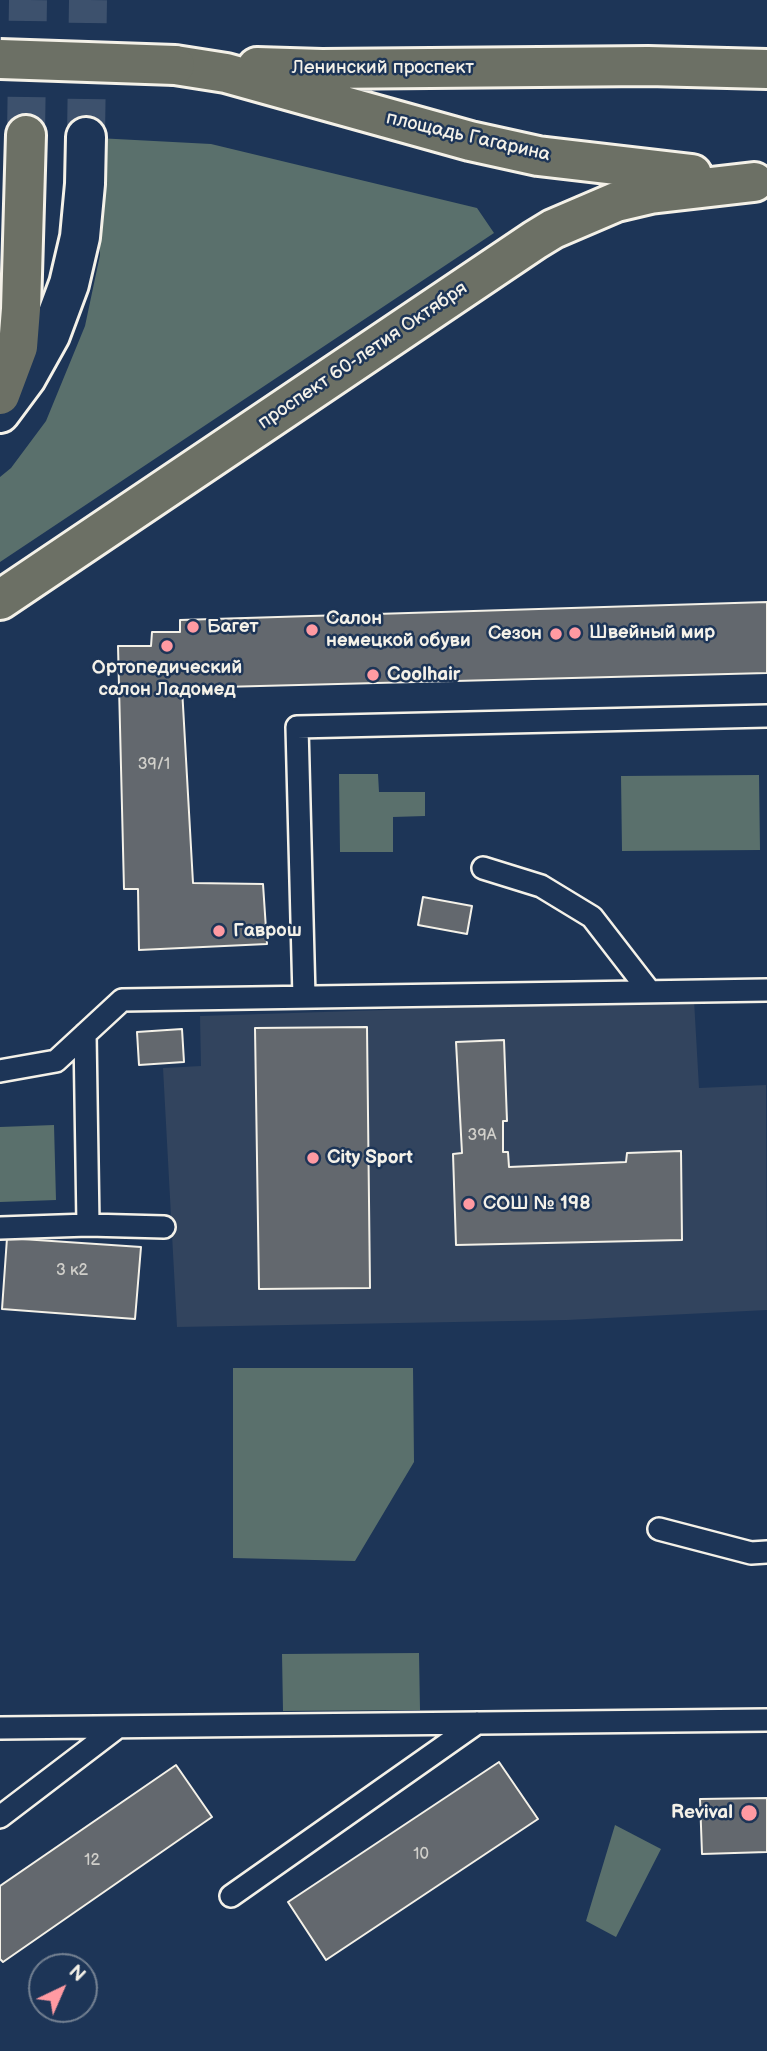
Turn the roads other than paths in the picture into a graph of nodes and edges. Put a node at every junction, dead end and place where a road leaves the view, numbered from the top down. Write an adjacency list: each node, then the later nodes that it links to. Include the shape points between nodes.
1 (0, 59): 2 (main road, Ленинский проспект, bridge)
2 (175, 65): 3 (main road, Ленинский проспект); 6 (main road, площадь Гагарина, via 226,73 538,156)
3 (767, 69)
4 (26, 135): 7 (main road, via 18,347)
5 (86, 137): 8 (main road, via 80,237 69,284 50,335)
6 (760, 182): 9 (main road, проспект 60-летия Октября, via 650,194 616,202 553,229)
7 (0, 396)
8 (0, 413)
9 (0, 600)
10 (767, 716): 14 (lane, via 297,727)
11 (483, 868): 13 (lane, via 541,886 592,917)
12 (767, 989): 13 (lane)
13 (650, 992): 14 (lane)
14 (304, 997): 15 (lane, via 122,1000)
15 (85, 1034): 16 (lane, via 56,1061); 17 (lane)
16 (0, 1071)
17 (88, 1225): 18 (lane); 19 (lane)
18 (164, 1227)
19 (0, 1228)
20 (659, 1529): 21 (lane, via 751,1553)
21 (767, 1552)
22 (767, 1720): 23 (lane)
23 (477, 1723): 24 (lane); 27 (lane)
24 (118, 1727): 25 (lane); 26 (lane)
25 (0, 1728)
26 (0, 1817)
27 (230, 1896)

